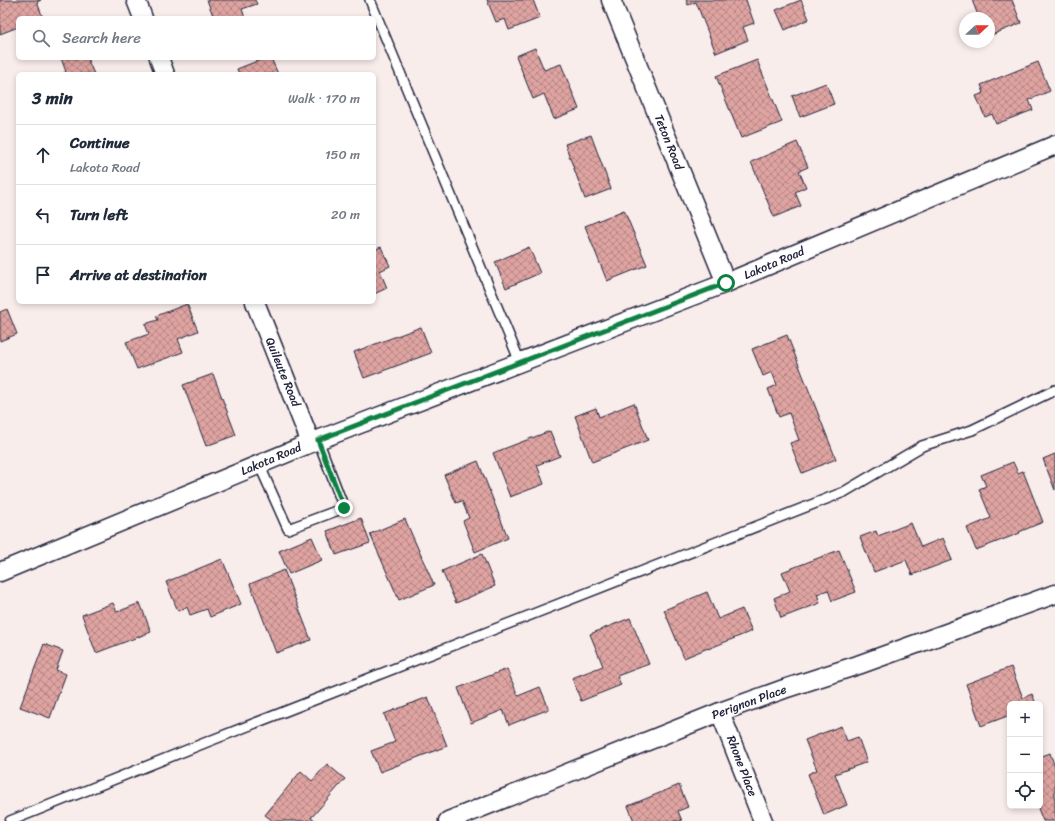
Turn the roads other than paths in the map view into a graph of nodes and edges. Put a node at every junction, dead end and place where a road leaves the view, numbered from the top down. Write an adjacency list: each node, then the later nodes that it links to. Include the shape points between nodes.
1 (136, 0): 4 (street)
2 (370, 0): 10 (lane)
3 (611, 0): 8 (street, Teton Road)
4 (142, 16)
5 (160, 60): 6 (street)
6 (164, 72)
7 (1055, 145): 8 (street, Lakota Road)
8 (726, 283): 10 (street, Lakota Road)
9 (256, 304): 12 (street, Quileute Road)
10 (520, 362): 12 (street, Lakota Road)
11 (1055, 390): 17 (lane, via 972,430 922,446 844,492)
12 (315, 441): 13 (street, Lakota Road); 13 (lane, via 344,508 288,529)
13 (259, 464): 14 (street, Lakota Road)
14 (0, 572)
15 (1055, 594): 16 (street, Perignon Place)
16 (720, 712): 18 (street, Perignon Place); 19 (street, Rhone Place)
17 (10, 821)
18 (448, 821)
19 (763, 821)

